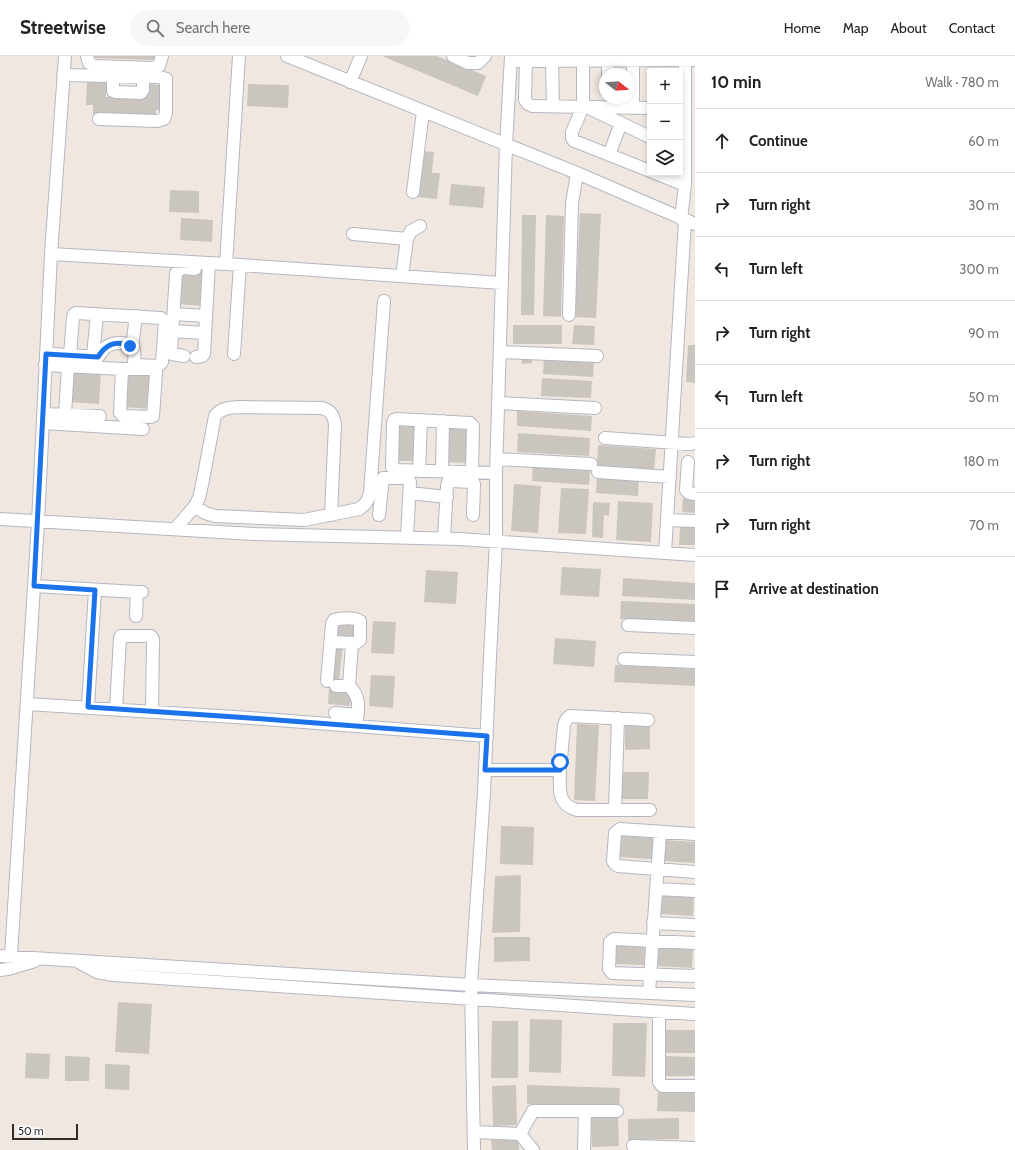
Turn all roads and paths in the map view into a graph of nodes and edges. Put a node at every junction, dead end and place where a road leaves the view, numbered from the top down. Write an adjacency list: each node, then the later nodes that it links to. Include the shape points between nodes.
1 (65, 56): 17 (street)
2 (87, 56): 3 (street, via 89,63 95,66 152,68 159,66)
3 (162, 56)
4 (239, 56): 43 (street)
5 (287, 56): 18 (street)
6 (361, 56): 18 (street)
7 (453, 56): 8 (street, via 478,63)
8 (485, 56)
9 (511, 58): 15 (street); 30 (street)
10 (575, 59): 11 (street); 13 (street); 22 (street)
11 (615, 59): 14 (street)
12 (689, 59): 16 (street); 25 (street)
13 (552, 60): 15 (street); 21 (street)
14 (633, 60): 16 (street); 23 (street)
15 (526, 61): 21 (street, via 525,100 532,106)
16 (658, 66)
17 (64, 75): 27 (street, via 158,77 166,80 164,119 157,122); 42 (street)
18 (350, 82): 26 (street)
19 (599, 104): 22 (street)
20 (618, 104): 23 (street)
21 (552, 106): 22 (street)
22 (585, 107): 28 (street); 32 (street, via 572,132 572,138)
23 (633, 107): 24 (street)
24 (647, 108)
25 (687, 108): 31 (street)
26 (424, 112): 30 (street); 37 (street, via 425,147)
27 (99, 119)
28 (621, 123): 29 (street); 32 (street)
29 (647, 136)
30 (506, 145): 34 (street); 47 (street)
31 (690, 153): 36 (street)
32 (609, 155): 33 (street)
33 (647, 170)
34 (578, 173): 38 (street); 51 (street, via 572,204)
35 (662, 176): 36 (street)
36 (685, 185): 38 (street)
37 (414, 192)
38 (687, 221): 75 (street)
39 (420, 226): 41 (street, via 411,231)
40 (353, 234): 41 (street)
41 (407, 239): 46 (street)
42 (51, 254): 45 (street); 63 (street)
43 (226, 264): 44 (street); 45 (street)
44 (240, 265): 46 (street); 58 (street)
45 (209, 266): 50 (street, via 182,268 176,273); 53 (street)
46 (402, 276): 47 (street)
47 (502, 283): 57 (street)
48 (384, 301): 89 (street, via 368,500 359,509)
49 (97, 314): 52 (street); 59 (street); 64 (street, via 74,314)
50 (174, 314): 53 (street); 54 (street)
51 (569, 315)
52 (136, 316): 56 (street); 56 (street, via 161,318 165,322 162,362 158,366 136,366)
53 (206, 316): 55 (street)
54 (172, 331): 55 (street); 60 (street, via 172,354)
55 (205, 333): 62 (street, via 204,354)
56 (132, 347): 59 (street, via 111,344 98,357)
57 (500, 352): 61 (street); 66 (street)
58 (234, 354)
59 (94, 356): 64 (street)
60 (184, 356)
61 (597, 356)
62 (196, 357)
63 (46, 359): 64 (street); 70 (street)
64 (69, 361): 65 (street); 68 (street)
65 (122, 368): 65 (street, via 155,370 153,416 123,416 120,413)
66 (499, 403): 67 (street); 77 (street)
67 (595, 408)
68 (65, 415): 69 (street); 70 (street)
69 (100, 416)
70 (43, 418): 73 (street); 95 (street)
71 (421, 420): 72 (street); 80 (street); 80 (street, via 397,419 393,423 392,467 396,470)
72 (443, 422): 81 (street); 82 (street, via 470,423 473,426)
73 (143, 429)
74 (605, 438): 75 (street)
75 (672, 442): 76 (street); 78 (street)
76 (695, 443)
77 (497, 459): 83 (street); 84 (street)
78 (671, 461): 79 (street); 84 (street)
79 (691, 462): 86 (street, via 686,490)
80 (419, 471): 81 (street)
81 (442, 472): 82 (street)
82 (472, 472): 83 (street)
83 (496, 473): 99 (street)
84 (670, 477): 93 (street)
85 (409, 493): 87 (street); 90 (street, via 408,478 383,478); 97 (street)
86 (695, 494)
87 (447, 497): 91 (street, via 448,482 473,482); 98 (street)
88 (195, 506): 89 (street, via 205,513 232,518 304,520); 89 (street, via 202,486 215,416 219,411 238,407 322,408 334,416 335,424); 96 (street)
89 (330, 515)
90 (379, 515)
91 (473, 515)
92 (0, 519): 95 (street)
93 (667, 520): 94 (street); 100 (street)
94 (695, 521)
95 (38, 522): 96 (street); 102 (street)
96 (175, 529): 97 (street)
97 (407, 538): 98 (street)
98 (444, 538): 99 (street)
99 (496, 541): 100 (street); 120 (street)
100 (665, 553): 101 (street)
101 (695, 555)
102 (34, 586): 103 (street); 112 (street)
103 (95, 590): 104 (street, via 140,592); 113 (street)
104 (136, 616)
105 (628, 625): 106 (street)
106 (695, 628)
107 (331, 642): 108 (street); 108 (street, via 334,620 357,619 360,621 360,640); 111 (street, via 332,683)
108 (352, 643): 111 (street)
109 (624, 659): 110 (street)
110 (695, 662)
111 (349, 686): 119 (street, via 357,696)
112 (27, 704): 113 (street); 135 (street)
113 (88, 707): 114 (street)
114 (116, 709): 115 (street); 115 (street, via 120,638 151,636)
115 (152, 712): 119 (street)
116 (335, 713): 119 (street)
117 (618, 718): 118 (street); 122 (street, via 570,716 564,725); 123 (street)
118 (648, 720)
119 (357, 721): 120 (street)
120 (487, 736): 121 (street)
121 (485, 770): 122 (street); 141 (street)
122 (560, 770): 123 (street, via 560,796 567,805 577,810)
123 (615, 810): 124 (street)
124 (650, 810)
125 (660, 833): 126 (street); 127 (street); 127 (street, via 620,830 615,833 615,864)
126 (695, 834)
127 (657, 870): 128 (street); 129 (street)
128 (695, 872)
129 (656, 888): 130 (street); 131 (street)
130 (695, 891)
131 (653, 923): 132 (street); 133 (street)
132 (695, 924)
133 (652, 942): 134 (street); 139 (street); 139 (street, via 614,939 610,942 610,972)
134 (695, 943)
135 (6, 956): 136 (street)
136 (42, 958): 137 (street); 138 (street)
137 (76, 960): 141 (street); 144 (street, via 97,972 113,975)
138 (0, 970)
139 (650, 974): 140 (street); 142 (street)
140 (695, 974)
141 (471, 985): 142 (street); 144 (street)
142 (649, 993): 143 (street)
143 (695, 995)
144 (471, 999): 145 (street); 150 (street)
145 (659, 1012): 146 (street); 147 (street, via 660,1085)
146 (695, 1014)
147 (695, 1086)
148 (585, 1111): 149 (street); 151 (street, via 533,1111); 156 (street)
149 (617, 1112)
150 (474, 1132): 151 (street); 154 (street)
151 (520, 1134): 155 (street)
152 (633, 1146): 153 (street)
153 (695, 1148)
154 (474, 1150)
155 (532, 1150)
156 (584, 1150)

